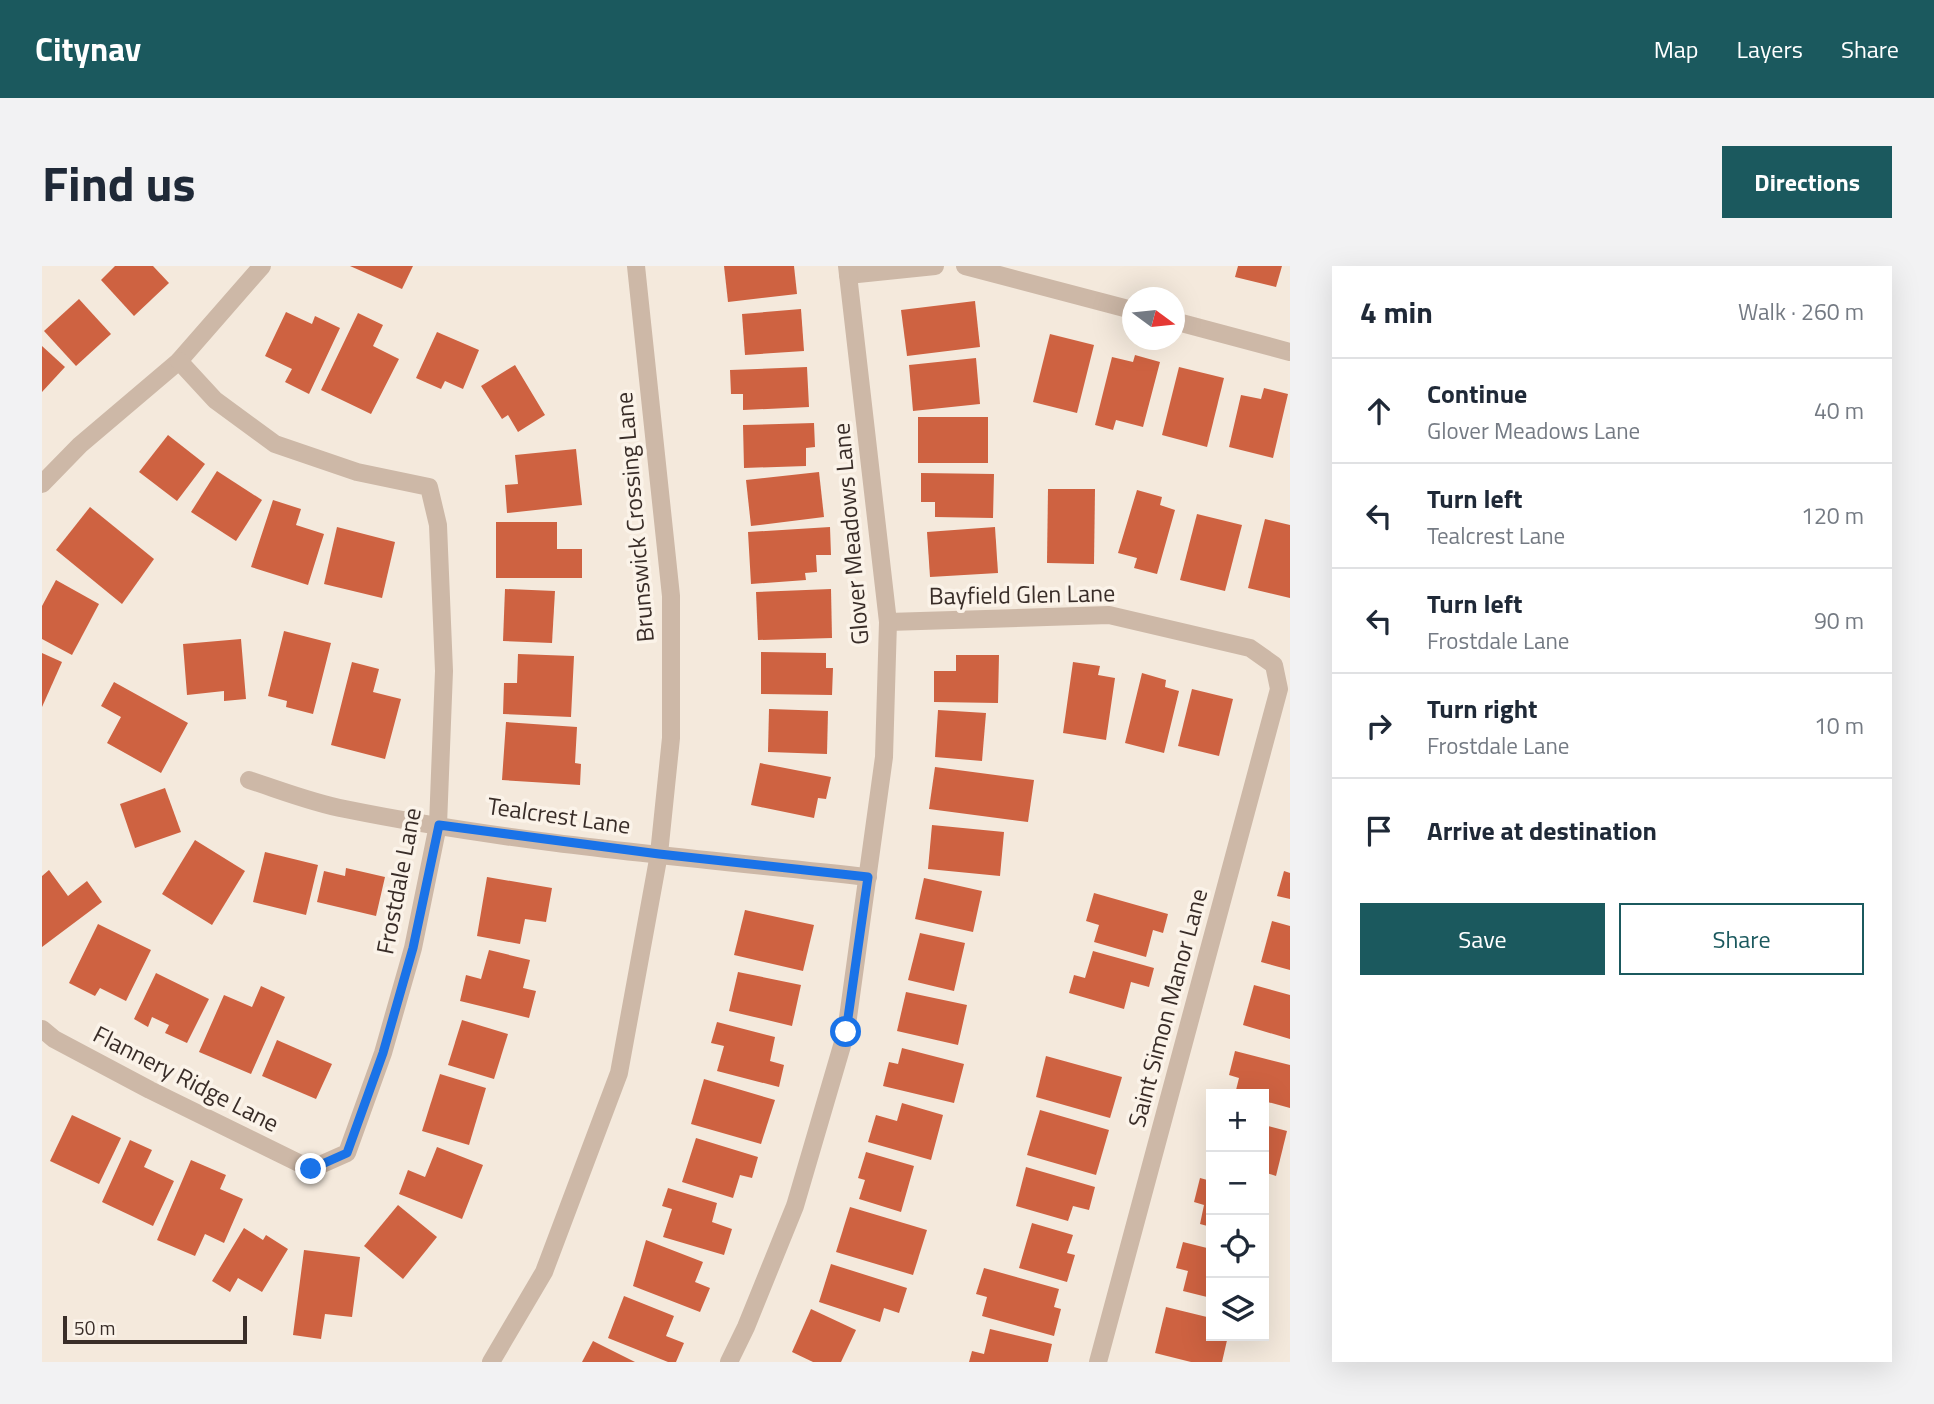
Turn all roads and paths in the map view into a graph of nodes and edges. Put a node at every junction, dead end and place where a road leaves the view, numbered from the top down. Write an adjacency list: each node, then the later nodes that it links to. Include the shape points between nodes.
1 (262, 266): 9 (street)
2 (636, 266): 15 (street, Brunswick Crossing Lane, via 671,596 671,738)
3 (935, 266): 5 (street)
4 (965, 266): 6 (street)
5 (848, 270): 11 (street, Glover Meadows Lane)
6 (1122, 307)
7 (1185, 324): 8 (street)
8 (1290, 352)
9 (179, 361): 10 (street, via 80,445); 14 (street, Frostdale Lane, via 215,400 275,444 357,472 429,487 439,525 444,671)
10 (42, 484)
11 (888, 622): 12 (street, Bayfield Glen Lane, via 1110,615 1250,648); 16 (street, Glover Meadows Lane, via 884,757)
12 (1274, 666): 21 (street, Saint Simon Manor Lane, via 1279,689)
13 (249, 780): 14 (street, Tealcrest Lane, via 343,809)
14 (439, 825): 15 (street, Tealcrest Lane); 18 (street, Frostdale Lane, via 413,948 383,1053 347,1153)
15 (659, 854): 16 (street, Tealcrest Lane); 19 (street, Brunswick Crossing Lane, via 619,1073 544,1272)
16 (868, 877): 20 (street, Glover Meadows Lane, via 846,1032 795,1206)
17 (42, 1029): 18 (street, Flannery Ridge Lane, via 150,1090)
18 (311, 1169)
19 (491, 1362)
20 (729, 1362)
21 (1098, 1362)

